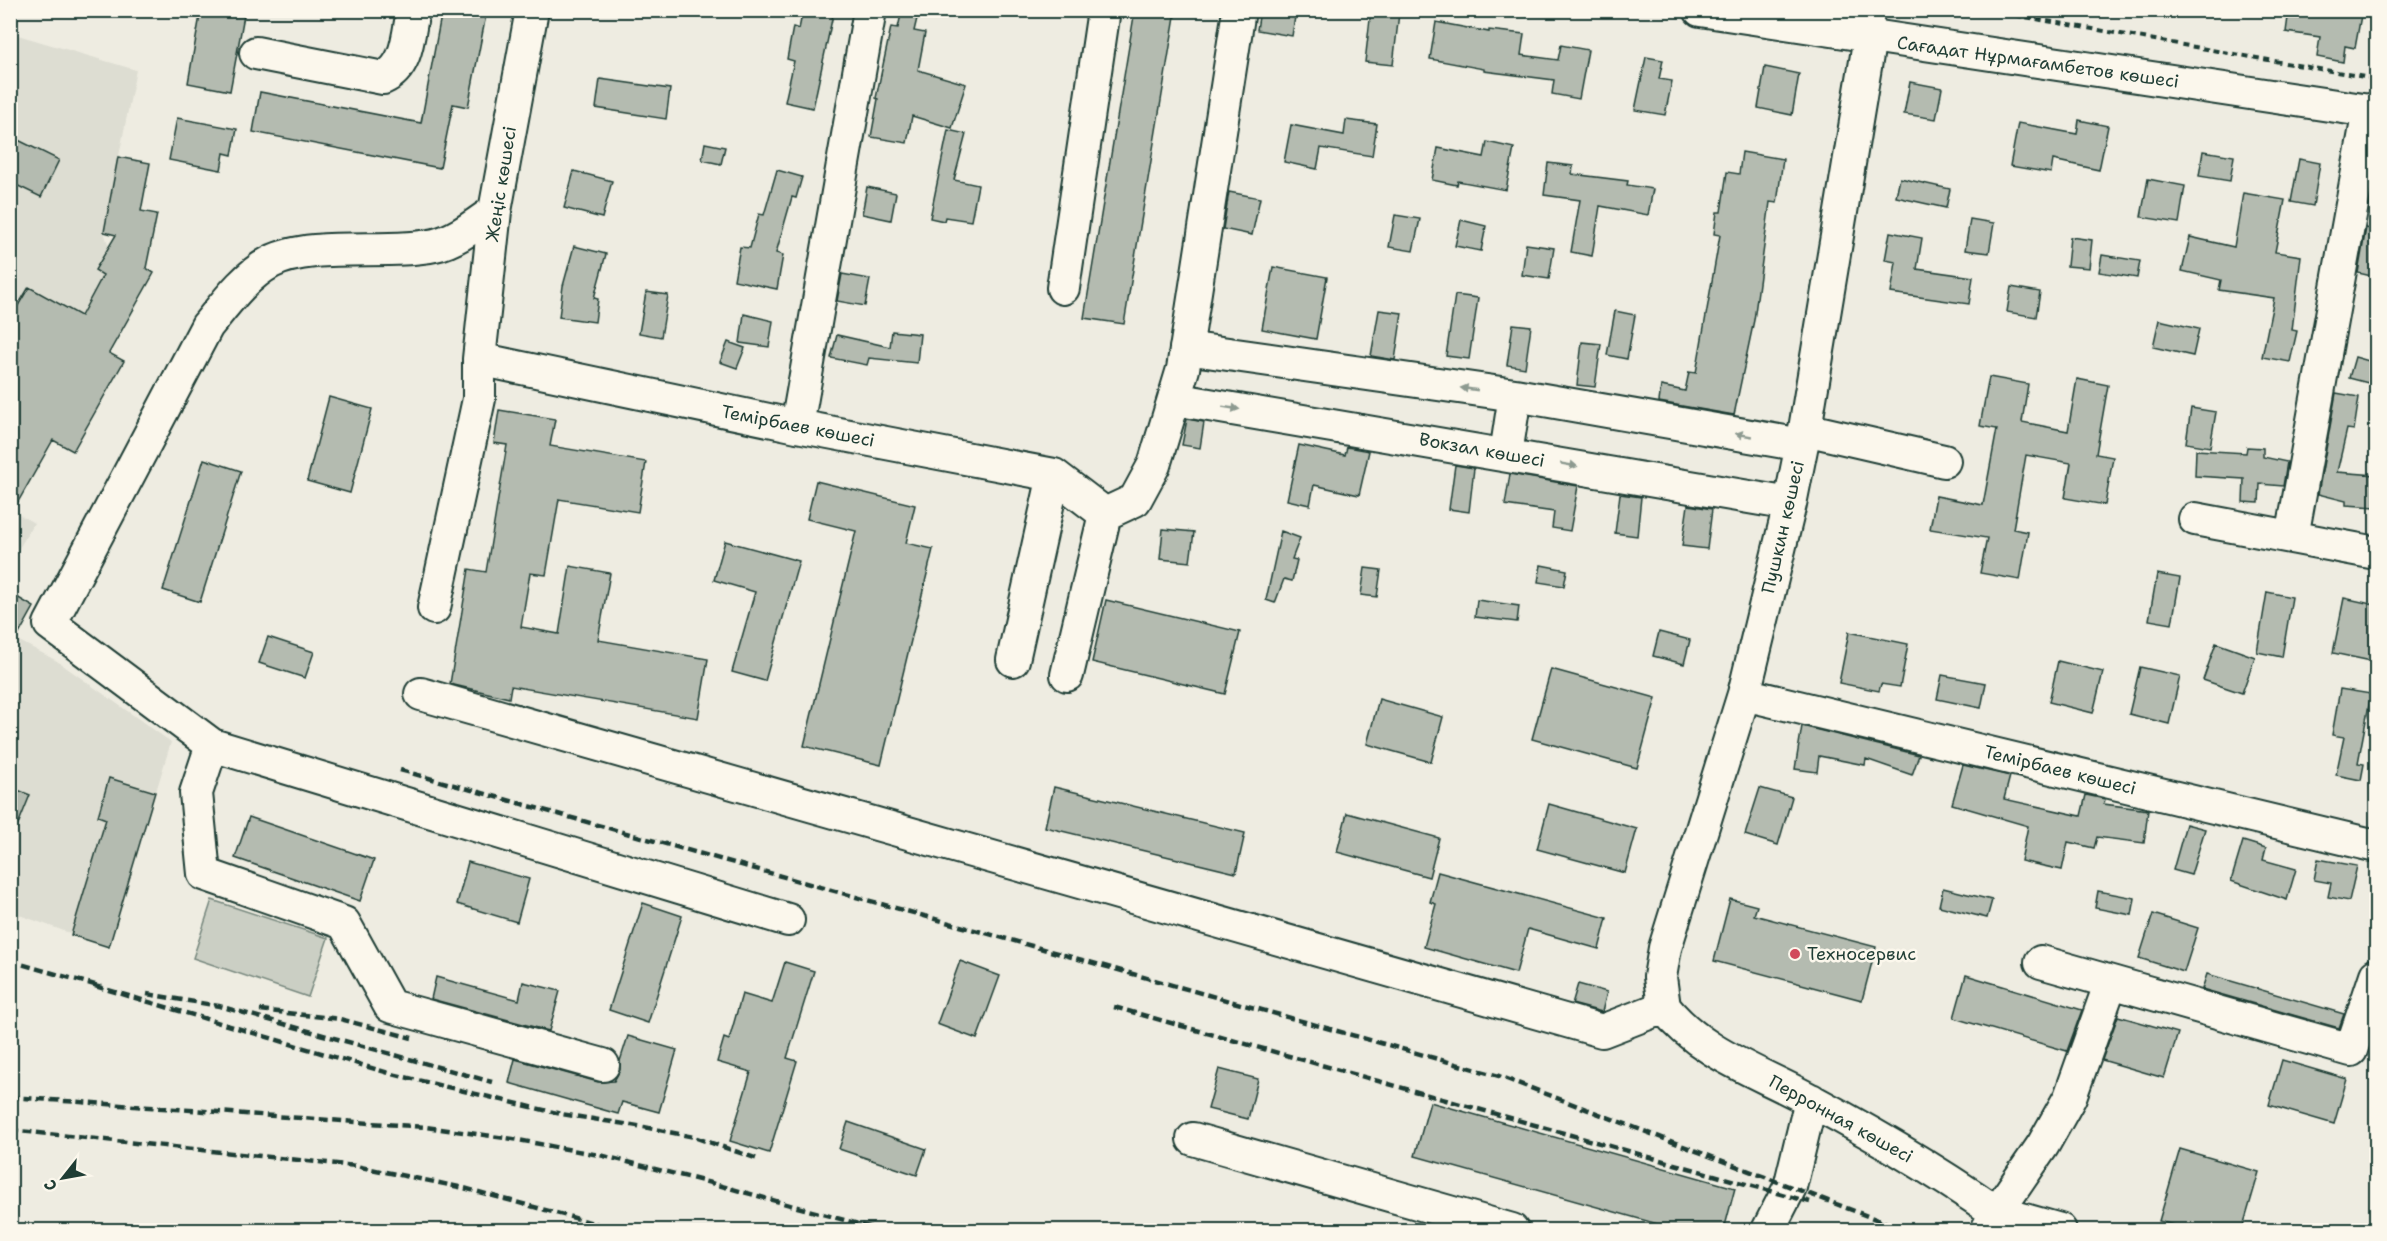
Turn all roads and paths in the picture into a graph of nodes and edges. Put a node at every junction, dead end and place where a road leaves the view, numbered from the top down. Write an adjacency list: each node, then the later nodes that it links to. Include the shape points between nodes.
1 (413, 10): 10 (street, via 401,64 383,78)
2 (532, 10): 13 (street, Жеңіс көшесі)
3 (870, 10): 19 (street)
4 (1104, 10): 14 (street)
5 (1239, 10): 15 (street)
6 (1700, 10): 9 (street, Сағадат Нұрмағамбетов көшесі)
7 (1887, 10): 9 (street)
8 (1985, 10): 11 (path)
9 (1867, 24): 12 (street, Сағадат Нұрмағамбетов көшесі); 20 (street, Пушкин көшесі)
10 (256, 53)
11 (2376, 79)
12 (2373, 111): 27 (street)
13 (495, 211): 16 (street, Жеңіс көшесі); 34 (street, via 464,233 435,244 296,253 271,262 228,299 201,337 50,624)
14 (1063, 288)
15 (1186, 348): 17 (street, one-way to 15); 18 (street)
16 (479, 359): 19 (street, Темірбаев көшесі); 29 (street, Жеңіс көшесі, via 479,399)
17 (1515, 395): 20 (street, one-way to 17); 21 (street)
18 (1174, 399): 21 (street, Вокзал көшесі, one-way to 21); 25 (street, via 1154,465 1135,500)
19 (797, 426): 23 (street, Темірбаев көшесі)
20 (1803, 437): 22 (street); 24 (street, Пушкин көшесі)
21 (1506, 454): 24 (street, Вокзал көшесі, one-way to 24)
22 (1944, 461)
23 (1054, 475): 25 (street, Темірбаев көшесі); 30 (street)
24 (1790, 504): 32 (street, Пушкин көшесі)
25 (1105, 514): 31 (street)
26 (2195, 519): 27 (street)
27 (2292, 537): 28 (street)
28 (2376, 553)
29 (434, 608)
30 (1013, 660)
31 (1067, 675)
32 (1744, 693): 35 (street, Темірбаев көшесі); 40 (street, Пушкин көшесі, via 1665,948 1660,977)
33 (421, 694): 40 (street, via 1602,1031)
34 (212, 746): 36 (street); 41 (street, via 196,793 204,874 344,923 390,1006)
35 (2376, 846)
36 (788, 920)
37 (2041, 962): 39 (street)
38 (2376, 975): 39 (street, via 2350,1050)
39 (2111, 982): 44 (street, via 2070,1097)
40 (1664, 1007): 42 (street, Перронная көшесі, via 1692,1036 1731,1061)
41 (603, 1065)
42 (1811, 1100): 44 (street, Перронная көшесі, via 1914,1158); 46 (street, via 1790,1187)
43 (1193, 1139): 45 (street)
44 (1992, 1221): 47 (street, Перронная көшесі); 48 (street)
45 (1512, 1230)
46 (1768, 1230)
47 (2021, 1230)
48 (2060, 1230)

